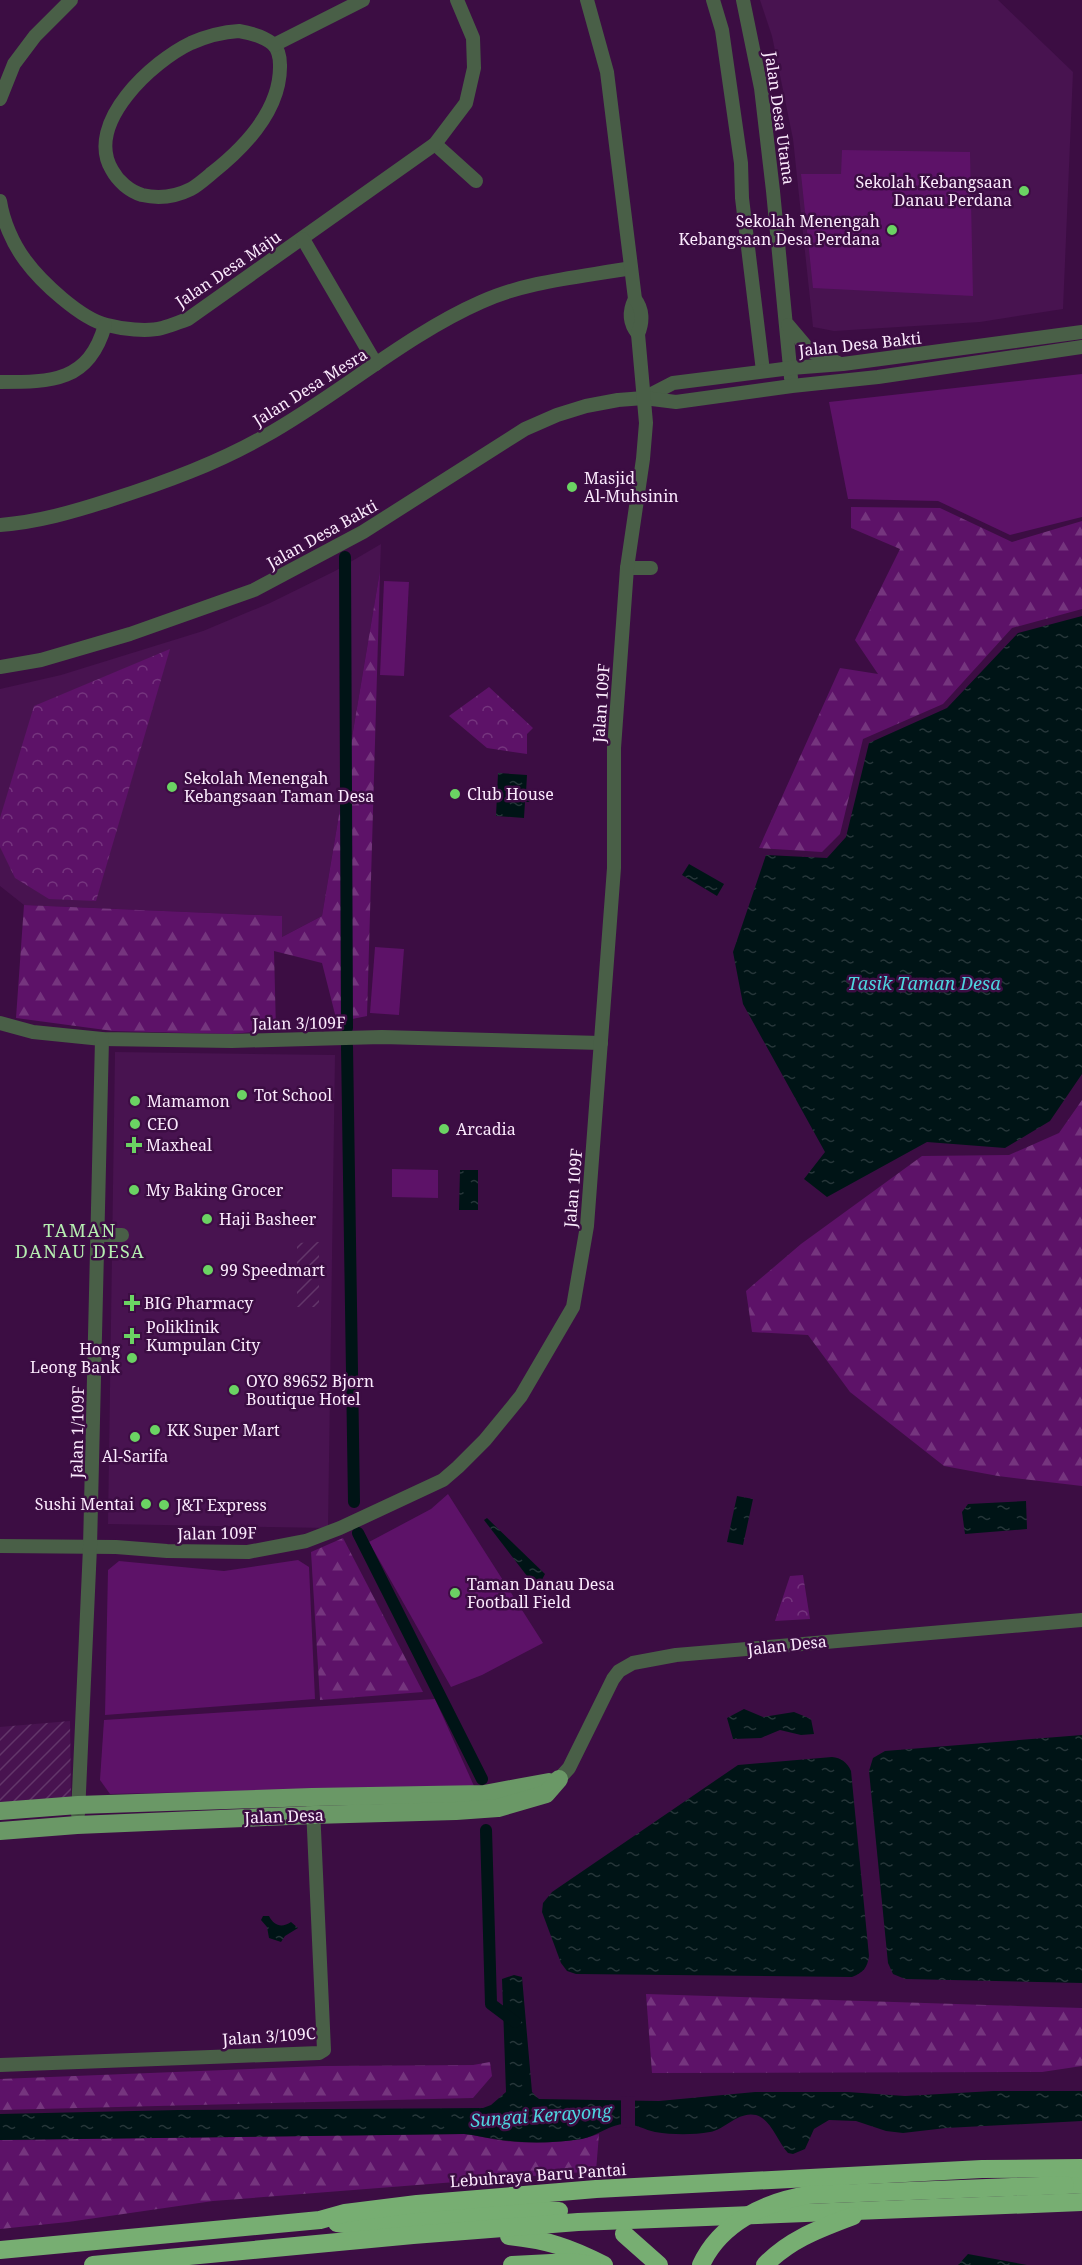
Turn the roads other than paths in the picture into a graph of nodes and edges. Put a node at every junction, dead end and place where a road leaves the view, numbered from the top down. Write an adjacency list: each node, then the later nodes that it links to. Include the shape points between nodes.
1 (71, 0): 8 (street, via 14,64)
2 (363, 0): 7 (street)
3 (457, 0): 9 (street, Jalan Desa Maju, via 474,38 474,68 466,103)
4 (587, 0): 13 (street, via 607,72)
5 (713, 0): 21 (street, via 722,30 739,152)
6 (743, 0): 14 (street, Jalan Desa Utama, via 761,88)
7 (274, 45): 7 (street, via 258,35 220,32 189,44 153,68 126,95 106,138 107,161 117,180 135,193 154,198 172,196 192,189 235,156 253,134 276,93 280,57)
8 (0, 99)
9 (435, 144): 10 (street); 12 (street, Jalan Desa Maju)
10 (476, 181)
11 (0, 201): 15 (street, Jalan Desa Maju, via 11,235 25,260 79,311)
12 (303, 238): 15 (street, Jalan Desa Maju, via 188,319 160,329); 18 (street)
13 (631, 268): 18 (street, Jalan Desa Mesra, via 518,288 490,298); 24 (street, via 635,299 641,306 638,334)
14 (786, 323): 19 (street, via 810,351); 20 (street, Jalan Desa Utama)
15 (105, 325): 22 (street, via 100,343 79,369 40,381)
16 (1082, 332): 19 (street, Jalan Desa Bakti)
17 (1082, 347): 23 (street, Jalan Desa Bakti)
18 (376, 364): 25 (street, Jalan Desa Mesra, via 266,436 210,464 69,513 31,523)
19 (843, 364): 20 (street, Jalan Desa Bakti)
20 (791, 368): 21 (street, Jalan Desa Bakti); 23 (street, Jalan Desa Utama)
21 (763, 371): 24 (street, Jalan Desa Bakti, via 673,383)
22 (0, 382)
23 (792, 386): 24 (street, Jalan Desa Bakti, via 675,402)
24 (644, 398): 26 (street, Jalan 109F, via 643,459); 28 (street, Jalan Desa Bakti, via 586,406 525,429 363,532 254,590 130,634 40,660)
25 (0, 525)
26 (627, 568): 27 (street); 31 (street, Jalan 109F, via 614,748 614,868)
27 (651, 568)
28 (0, 667)
29 (0, 1023): 30 (street, Jalan 3/109F, via 33,1032)
30 (102, 1040): 31 (street, Jalan 3/109F, via 382,1037); 32 (street, Jalan 1/109F)
31 (601, 1043): 35 (street, Jalan 109F, via 588,1226 573,1307 521,1396 464,1461 443,1480 306,1541 248,1552)
32 (97, 1235): 33 (street); 35 (street, Jalan 1/109F)
33 (122, 1235)
34 (0, 1546): 35 (street, Jalan 109F)
35 (90, 1546): 38 (street, Jalan 1/109F)
36 (1082, 1620): 37 (street, Jalan Desa, via 676,1655 633,1663 613,1679)
37 (560, 1779): 39 (main road, Jalan Desa, via 546,1794 498,1808 456,1811)
38 (78, 1805): 39 (main road, Jalan Desa); 40 (main road, Jalan Desa); 41 (street, Jalan 1/109F)
39 (312, 1806): 41 (main road, Jalan Desa); 43 (street, Jalan 3/109C, via 325,2048 319,2053)
40 (0, 1811)
41 (77, 1825): 42 (main road, Jalan Desa)
42 (0, 1831)
43 (0, 2065)
44 (1082, 2168): 51 (highway, Lebuhraya Baru Pantai, via 982,2169 596,2189 417,2204)
45 (1074, 2185): 60 (highway, bridge, via 790,2198 762,2207 736,2223 717,2240)
46 (1045, 2202): 47 (highway); 49 (highway); 50 (highway)
47 (1082, 2202)
48 (559, 2211): 51 (highway, via 505,2211 404,2222 345,2224)
49 (868, 2211): 52 (highway, via 578,2222); 61 (highway, via 799,2238)
50 (1082, 2211)
51 (320, 2220): 54 (highway, Lebuhraya Baru Pantai)
52 (413, 2235): 55 (highway); 58 (highway, via 536,2239 561,2245)
53 (624, 2235): 59 (highway)
54 (0, 2250)
55 (93, 2265)
56 (512, 2265): 57 (highway)
57 (592, 2265)
58 (604, 2265)
59 (659, 2265)
60 (700, 2265)
61 (765, 2265)

